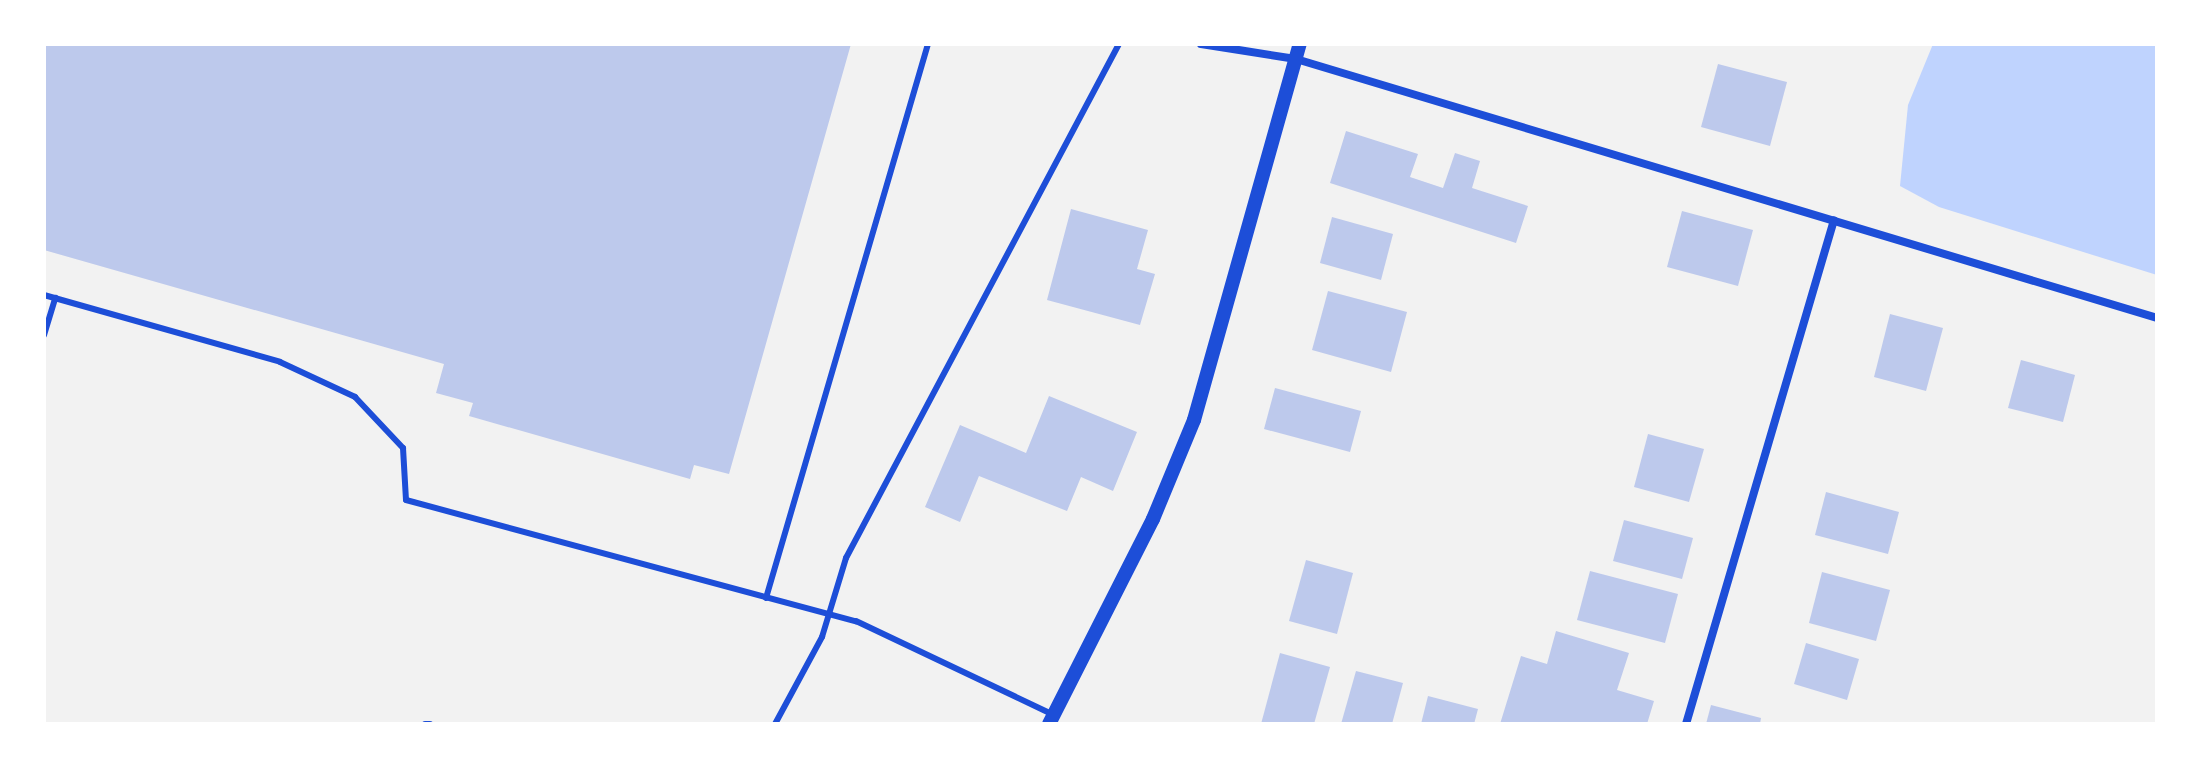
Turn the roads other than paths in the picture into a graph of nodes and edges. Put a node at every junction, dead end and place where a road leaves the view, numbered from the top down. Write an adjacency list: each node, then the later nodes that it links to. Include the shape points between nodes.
1 (928, 44): 11 (lane)
2 (1119, 44): 12 (lane, via 846,558)
3 (1201, 44): 5 (street)
4 (1300, 44): 5 (street)
5 (1296, 59): 6 (street); 13 (street, via 1194,420 1153,519)
6 (1834, 220): 9 (street); 15 (street)
7 (44, 295): 8 (lane)
8 (55, 298): 10 (lane); 11 (lane, via 280,362 355,397 403,448 406,500)
9 (2157, 318)
10 (44, 335)
11 (766, 598): 12 (lane)
12 (828, 614): 13 (lane); 14 (lane)
13 (1052, 719)
14 (775, 724)
15 (1686, 724)

